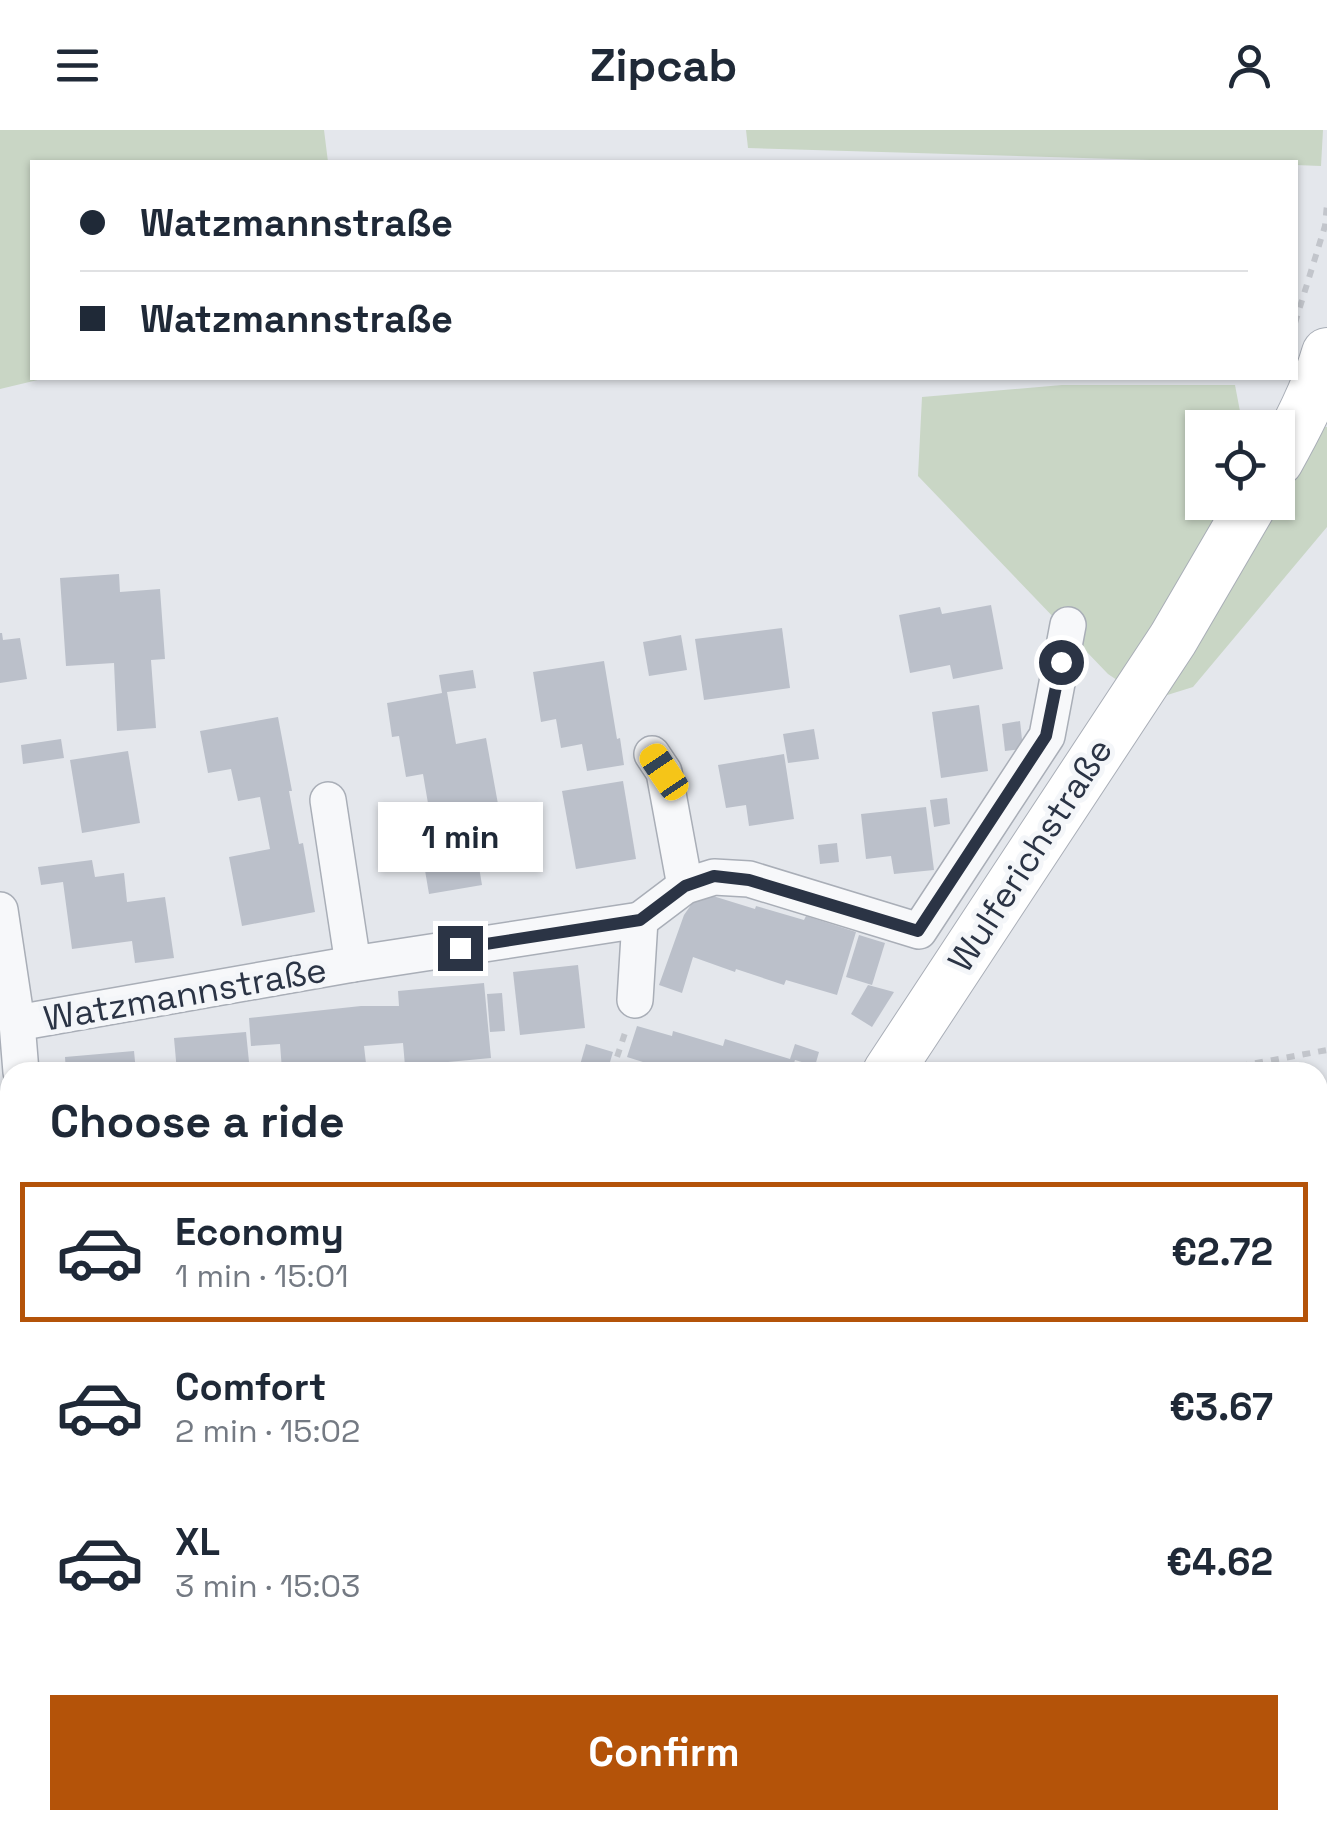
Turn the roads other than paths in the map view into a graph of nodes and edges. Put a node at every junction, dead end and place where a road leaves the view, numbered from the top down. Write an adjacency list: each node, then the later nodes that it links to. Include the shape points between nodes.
1 (1327, 353): 2 (main road)
2 (1295, 429)
3 (1242, 520): 14 (main road, Wulferichstraße, via 1173,639)
4 (1068, 625): 7 (street, Watzmannstraße, via 1046,736 918,931 749,880 714,876)
5 (652, 754): 7 (street, via 664,772)
6 (328, 800): 10 (street, Watzmannstraße)
7 (685, 886): 9 (street, Watzmannstraße)
8 (0, 910): 12 (street)
9 (640, 920): 10 (street, Watzmannstraße); 11 (street)
10 (352, 964): 12 (street, Watzmannstraße)
11 (635, 1000)
12 (17, 1023): 13 (street)
13 (20, 1062)
14 (895, 1062)

